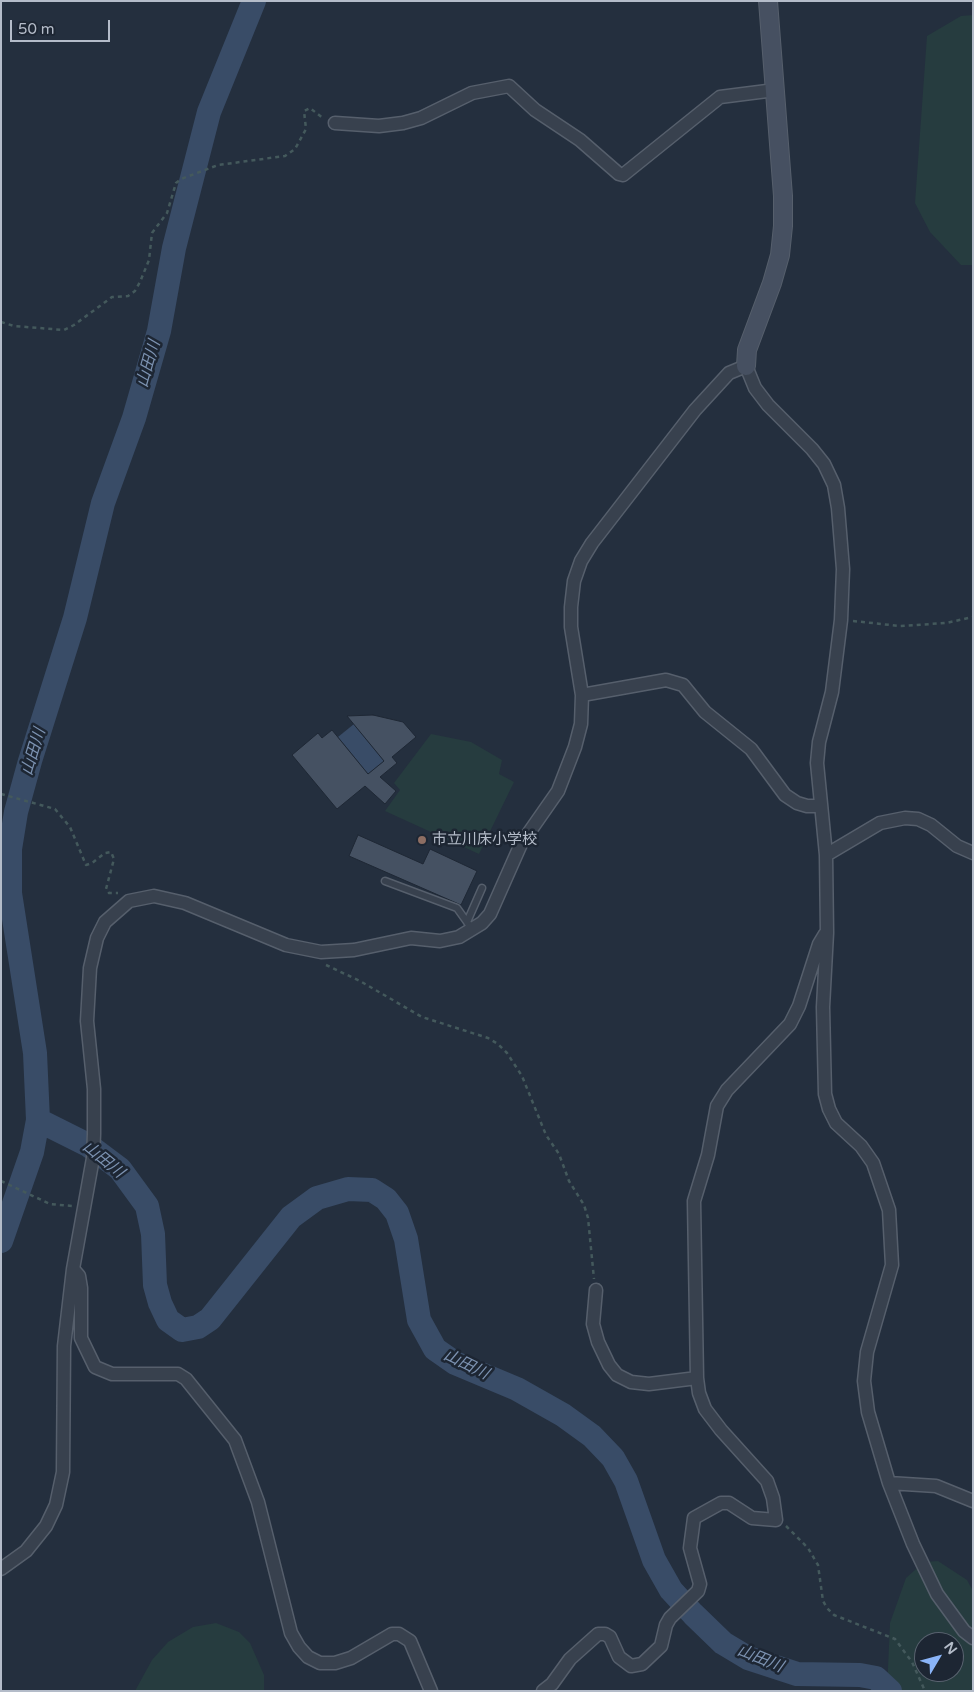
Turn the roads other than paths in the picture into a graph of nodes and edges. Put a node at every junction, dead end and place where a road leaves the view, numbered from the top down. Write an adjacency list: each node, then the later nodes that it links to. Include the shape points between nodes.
1 (768, 1): 2 (street)
2 (775, 90): 3 (street, via 720,97 623,175 580,140 535,110 509,86 472,93 421,118 403,123 379,126); 4 (street, via 784,196 783,226 775,274 747,350)
3 (335, 123)
4 (746, 366): 5 (street, via 729,373 695,410 603,527 581,561 570,606); 6 (street, via 755,388 768,405 824,464 834,485 838,508 843,569 841,620 832,692 816,763)
5 (582, 695): 6 (street, via 666,680 683,685 705,712 751,749 784,795 802,804); 11 (street, via 581,724 558,791 521,844 490,914)
6 (821, 806): 8 (street)
7 (973, 853): 8 (street, via 957,846 931,825 905,818 880,823)
8 (826, 855): 12 (street)
9 (386, 881): 11 (lane, via 457,908)
10 (482, 888): 11 (lane)
11 (470, 926): 13 (street, via 459,937 440,941 411,938 354,950 321,952 286,945 166,898 154,896 129,901 105,922 97,938 90,968 87,1021 94,1088 94,1134)
12 (827, 933): 15 (street, via 819,944 790,1024 727,1090 717,1106 708,1155 694,1201); 16 (street, via 823,1007 825,1094 836,1123 861,1146 873,1163 890,1219 892,1265 867,1352 864,1381 868,1412)
13 (73, 1269): 18 (street, via 64,1346 63,1472 56,1505 46,1526 26,1551); 20 (street, via 82,1288 81,1338 95,1367 112,1374 178,1374 186,1379 235,1440 258,1502 291,1633 299,1647 320,1663 335,1663 351,1658 392,1634 400,1634 410,1641)
14 (596, 1290): 15 (street, via 593,1324 609,1365 617,1374 631,1382 649,1384)
15 (697, 1378): 21 (street, via 706,1409 767,1481 776,1520 752,1518 729,1503 721,1503 694,1518 690,1548 700,1584 698,1591 666,1625 661,1646 642,1664 631,1666 619,1657 610,1637 602,1633 570,1659)
16 (889, 1483): 17 (street, via 936,1486); 19 (street, via 937,1594 964,1631)
17 (973, 1501)
18 (1, 1569)
19 (973, 1638)
20 (431, 1691)
21 (543, 1691)

